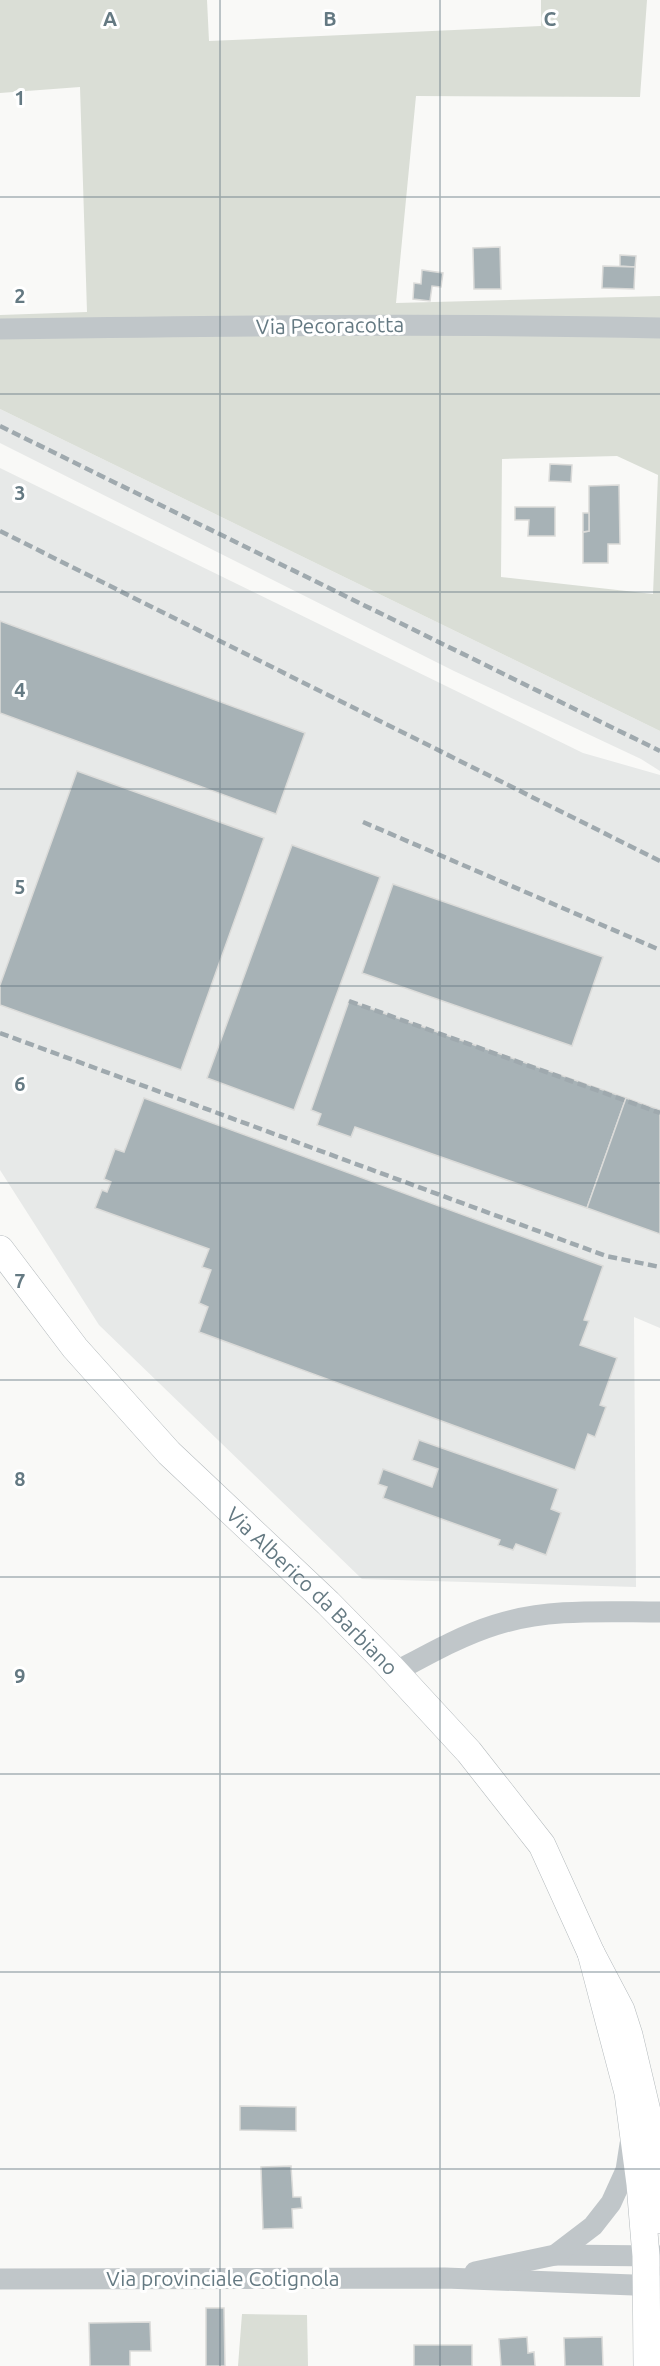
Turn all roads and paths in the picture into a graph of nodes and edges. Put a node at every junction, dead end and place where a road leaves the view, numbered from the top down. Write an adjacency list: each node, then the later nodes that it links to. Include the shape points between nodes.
1 (660, 328): 2 (street, Via Pecoracotta, via 362,324)
2 (0, 329)
3 (0, 1249): 5 (main road, Via Alberico da Barbiano, via 75,1348 170,1453)
4 (660, 1612): 5 (street, via 556,1612 496,1624)
5 (395, 1672): 6 (main road, Via Alberico da Barbiano, via 469,1752 542,1845)
6 (591, 1953): 7 (main road, Via Alberico da Barbiano, via 628,2092); 8 (main road, Via Alberico da Barbiano, via 621,2010 629,2035)
7 (631, 2117): 10 (street, Via provinciale Cotignola, via 626,2170 611,2203 593,2226); 11 (main road, Via Alberico da Barbiano)
8 (657, 2168): 9 (main road, Via Alberico da Barbiano)
9 (660, 2220)
10 (555, 2255): 11 (street, Via provinciale Cotignola); 12 (street, Via provinciale Cotignola)
11 (652, 2271): 12 (street, Via provinciale Cotignola); 14 (main road, Via Alberico da Barbiano)
12 (445, 2278): 13 (street, Via provinciale Cotignola)
13 (0, 2279)
14 (647, 2366)

